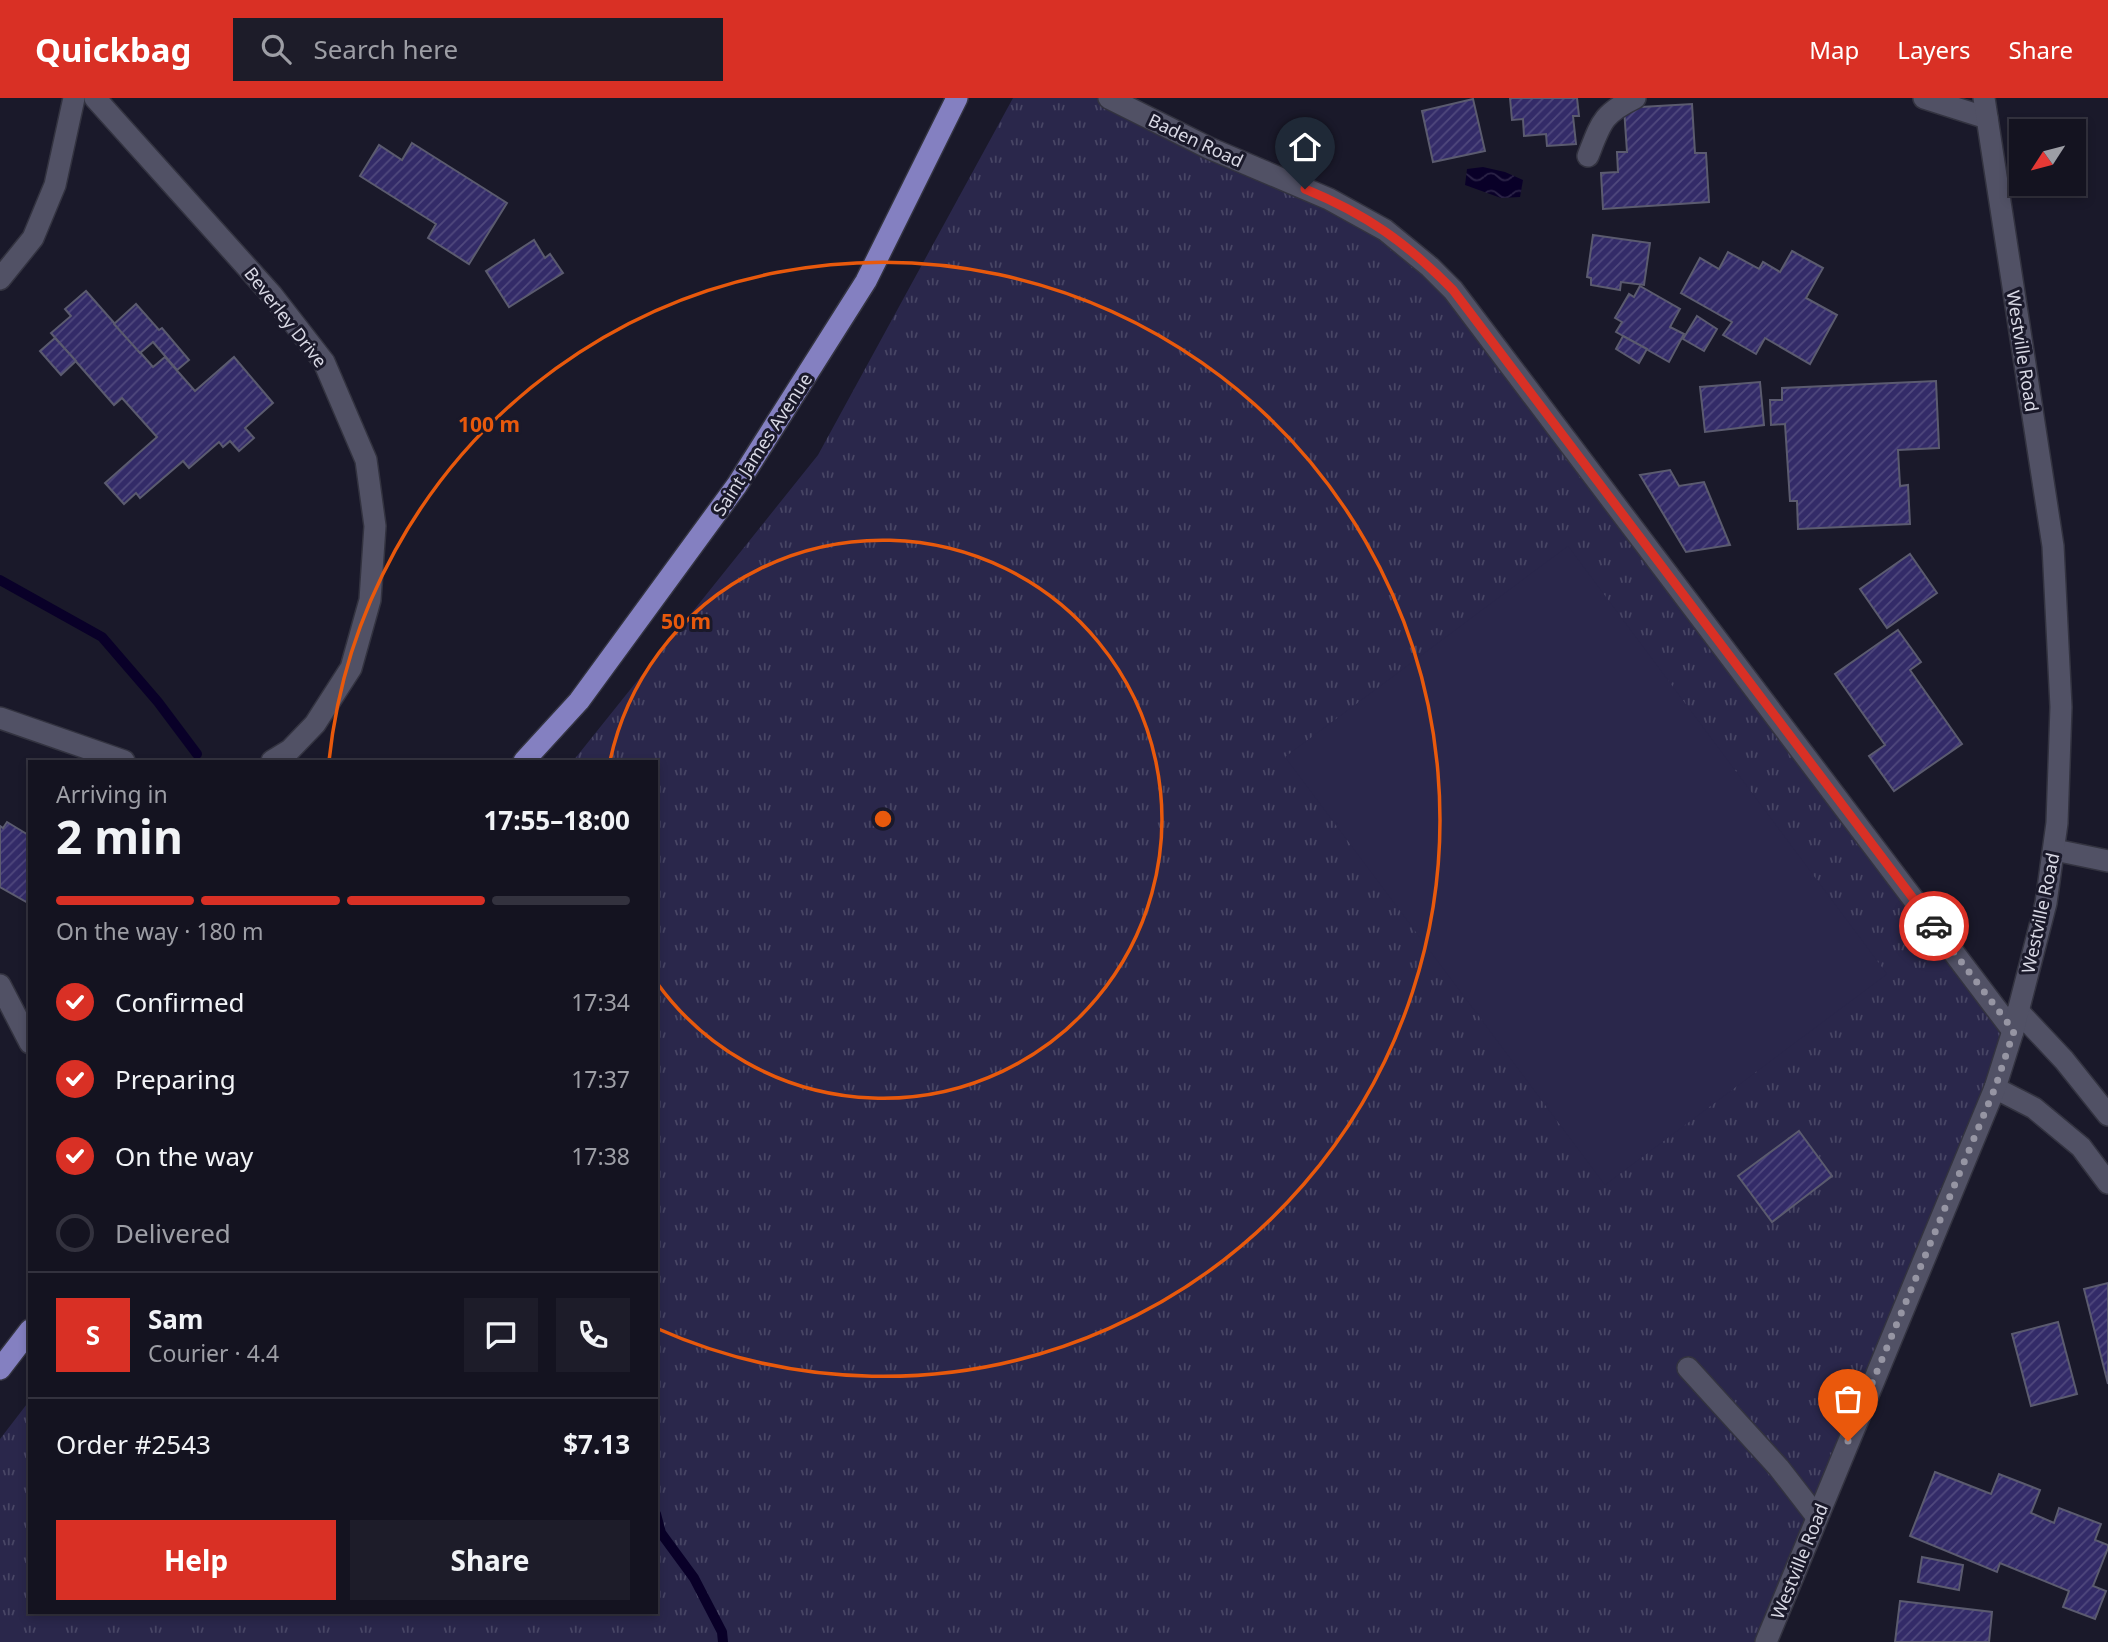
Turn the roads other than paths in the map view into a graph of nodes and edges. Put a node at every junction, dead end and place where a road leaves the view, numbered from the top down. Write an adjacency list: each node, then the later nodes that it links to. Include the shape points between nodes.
1 (74, 98): 9 (street, via 55,185 33,238)
2 (95, 98): 12 (street, Beverley Drive, via 272,295 324,362 366,460 375,526 370,600 351,668 315,724)
3 (957, 98): 13 (main road, Saint James Avenue, via 866,281 737,485 579,701)
4 (1109, 98): 17 (street, Baden Road, via 1209,148 1329,199 1385,230 1453,290)
5 (1635, 98): 8 (street, via 1612,110 1601,123)
6 (1924, 98): 7 (street)
7 (1985, 108): 14 (street, Westville Road, via 2053,546 2061,707)
8 (1588, 156)
9 (0, 279)
10 (0, 718): 11 (street)
11 (121, 760)
12 (274, 760)
13 (525, 760)
14 (2054, 850): 15 (street); 17 (street, Westville Road, via 2046,903)
15 (2108, 861)
16 (0, 985): 18 (street)
17 (2016, 1021): 19 (street, Westville Road); 20 (street, Baden Road, via 2064,1060)
18 (28, 1039)
19 (1995, 1088): 21 (street, via 2035,1108 2081,1147); 25 (street, Westville Road)
20 (2108, 1115)
21 (2108, 1184)
22 (28, 1333): 24 (main road)
23 (1688, 1368): 25 (street, via 1779,1468)
24 (0, 1369)
25 (1816, 1517): 26 (street, Westville Road)
26 (1766, 1642)

